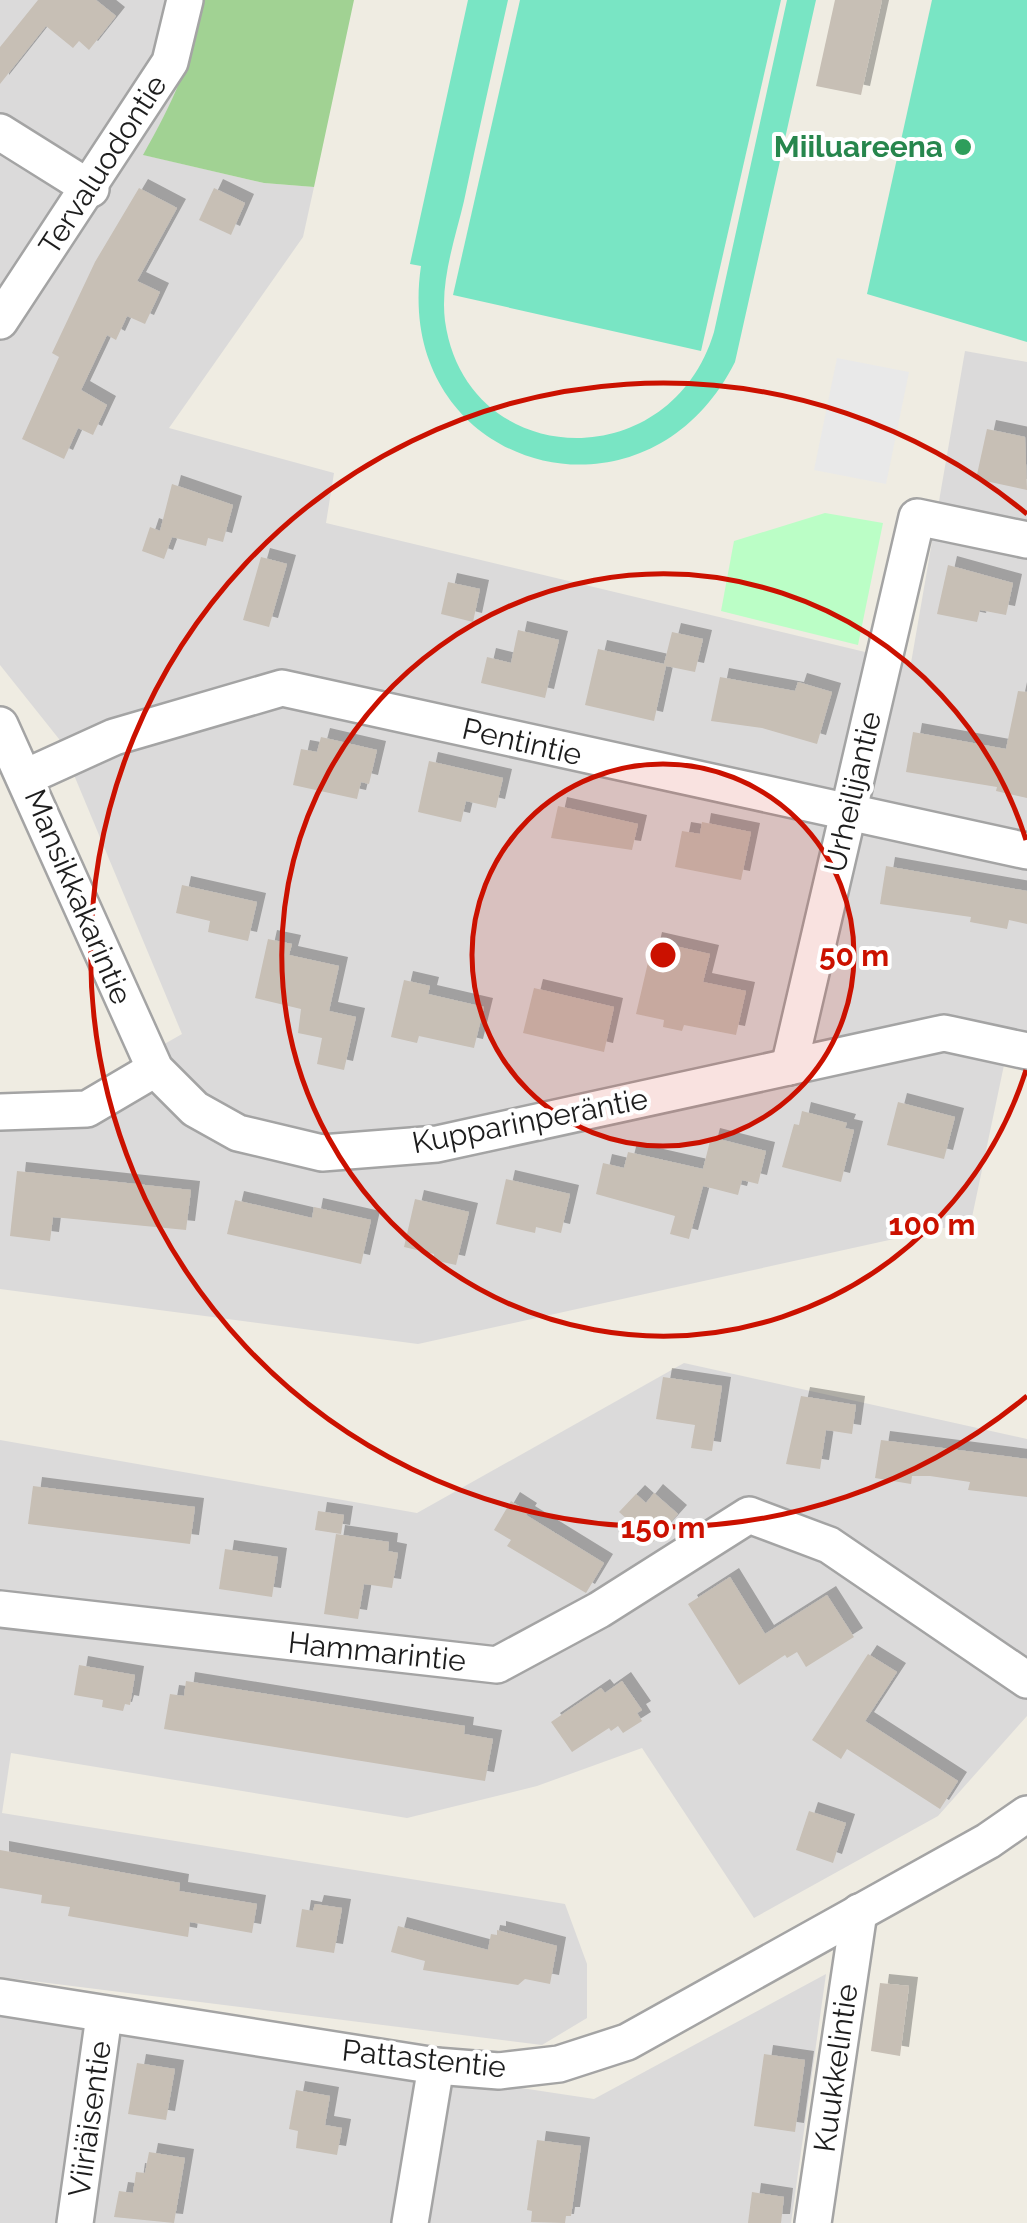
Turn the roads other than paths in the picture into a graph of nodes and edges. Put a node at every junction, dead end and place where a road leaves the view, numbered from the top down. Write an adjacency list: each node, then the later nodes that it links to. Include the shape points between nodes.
1 (185, 0): 3 (street, Tervaluodontie, via 170,62)
2 (0, 132): 3 (street)
3 (91, 189): 4 (street, Tervaluodontie)
4 (0, 321)
5 (1027, 540): 8 (street, Urheilijantie, via 917,516)
6 (0, 725): 7 (street, Mansikkakarintie)
7 (26, 777): 8 (street, Pentintie, via 114,737 282,688); 12 (street, Mansikkakarintie)
8 (849, 815): 9 (street, Pentintie); 11 (street, Urheilijantie)
9 (1027, 851)
10 (1027, 1050): 11 (street, Kupparinperäntie, via 944,1034)
11 (789, 1067): 12 (street, Kupparinperäntie, via 438,1144 322,1152 238,1133 195,1109)
12 (154, 1069): 13 (street, via 88,1108)
13 (0, 1112)
14 (0, 1609): 15 (street, Hammarintie, via 497,1665 749,1515 829,1544)
15 (1027, 1680)
16 (1027, 1814): 17 (street, Pattastentie)
17 (859, 1912): 20 (street, Pattastentie, via 628,2042 559,2064 499,2071); 23 (street, Kuukkelintie)
18 (0, 1997): 19 (street, Pattastentie)
19 (104, 2016): 20 (street, Pattastentie); 21 (street, Viiriäisentie)
20 (436, 2066): 22 (street)
21 (76, 2223)
22 (410, 2223)
23 (813, 2223)

